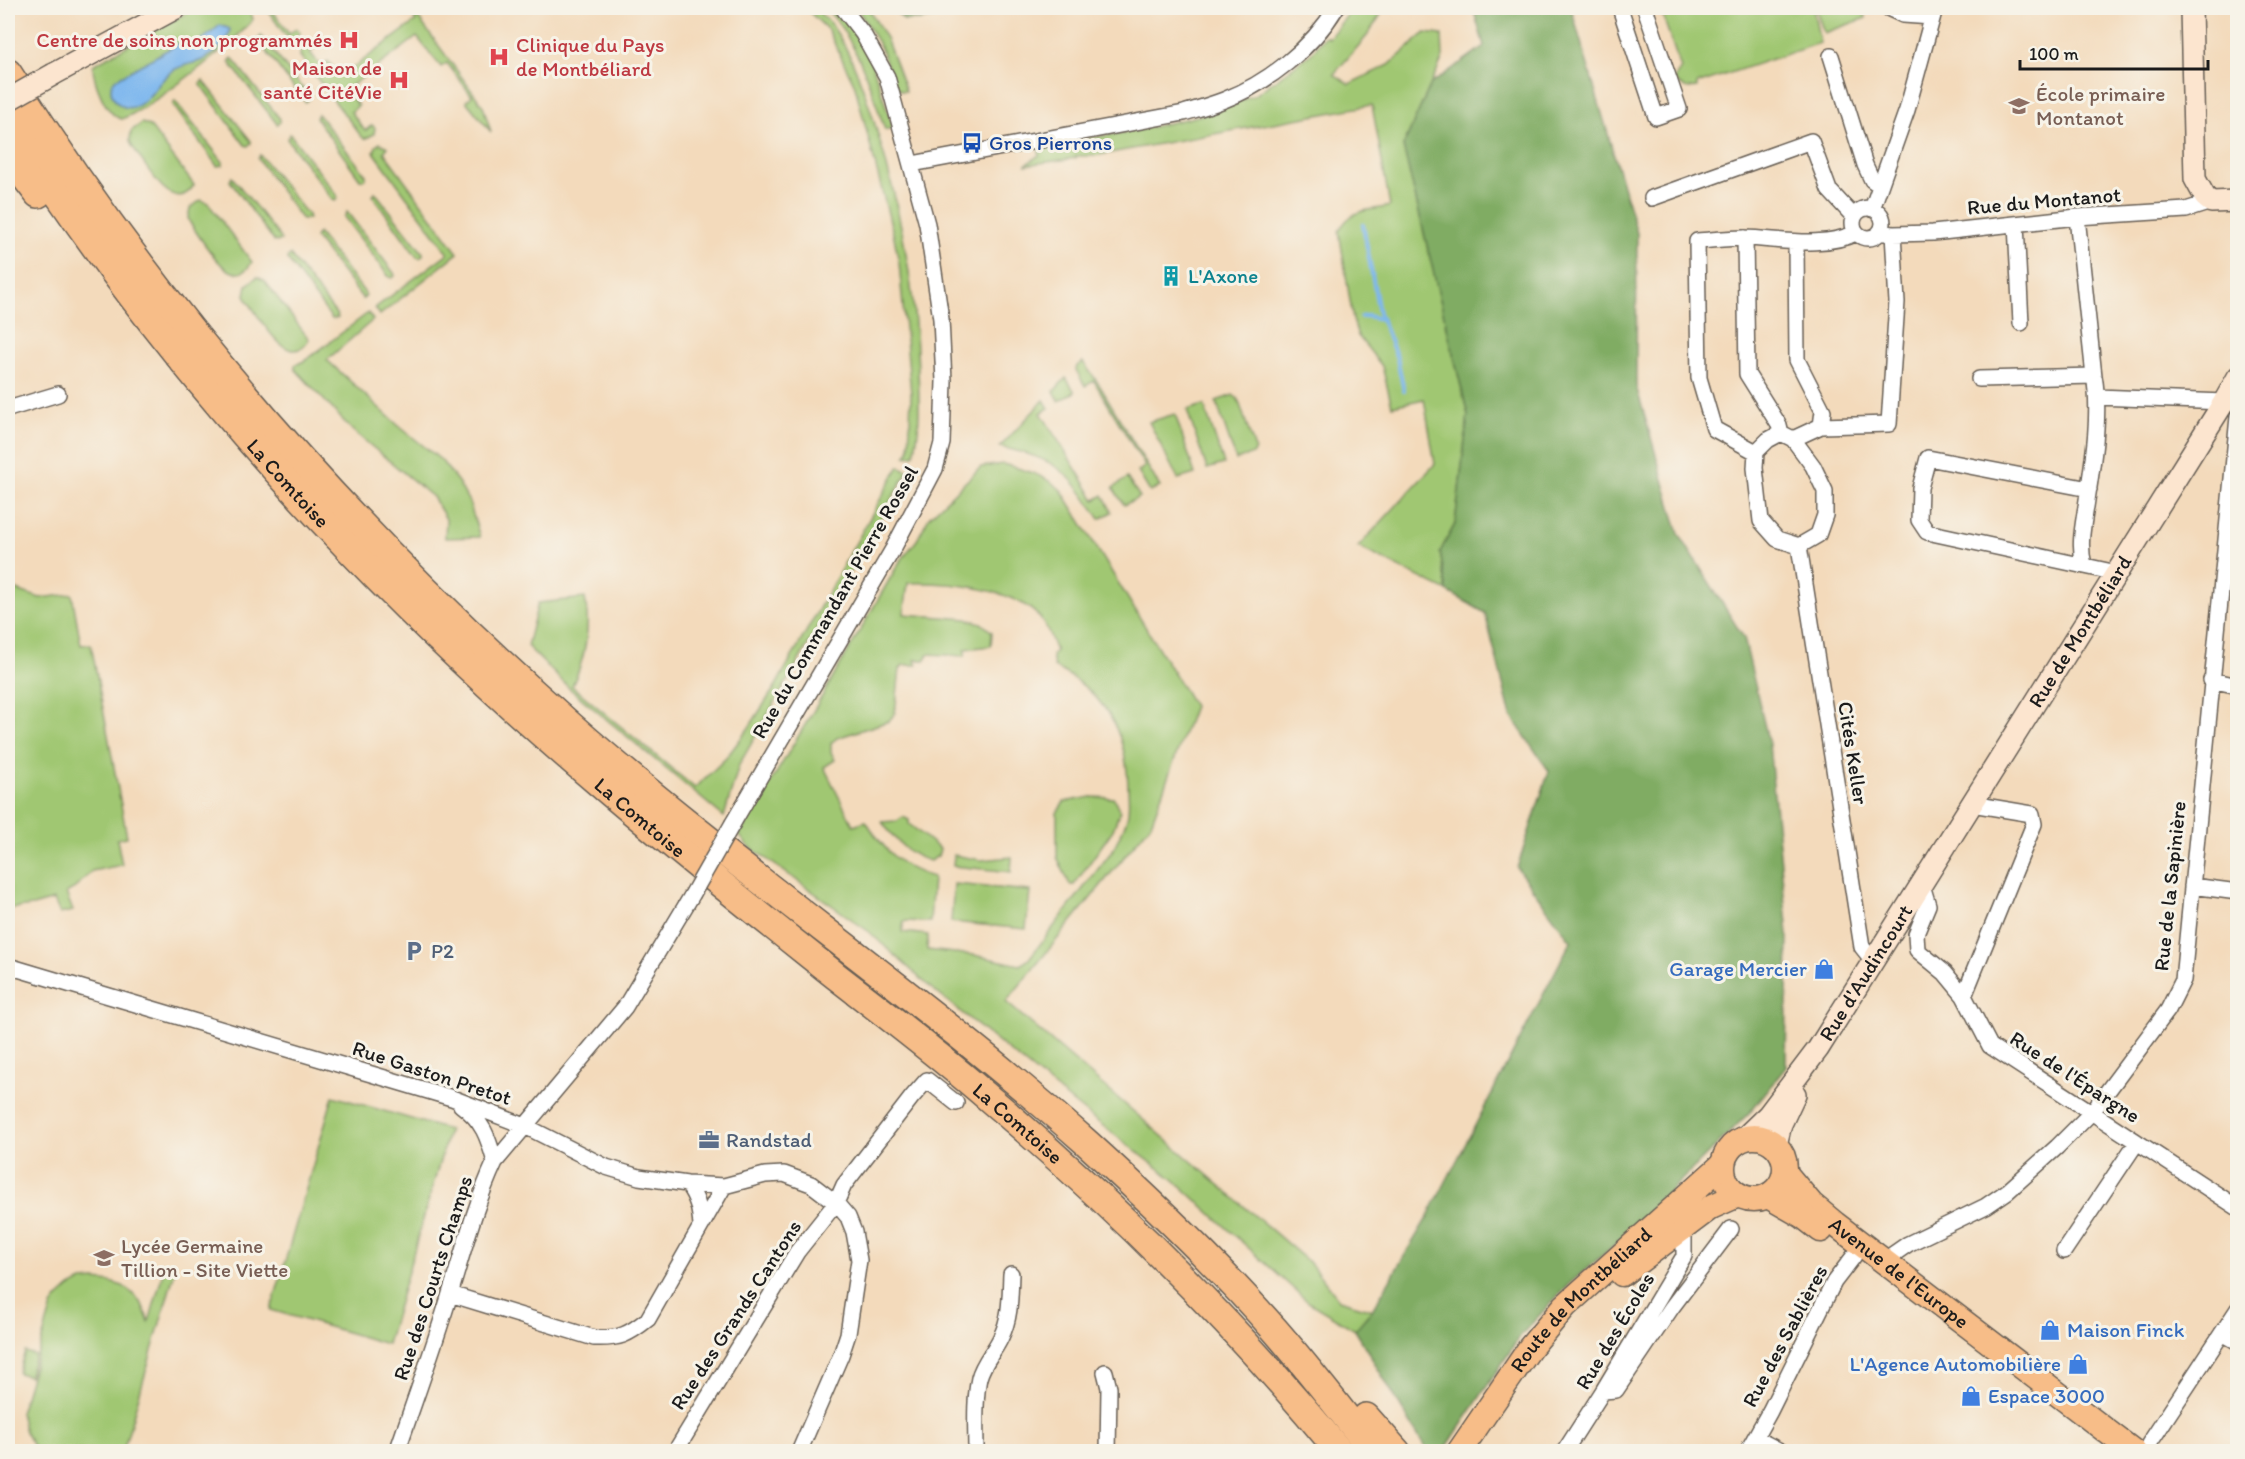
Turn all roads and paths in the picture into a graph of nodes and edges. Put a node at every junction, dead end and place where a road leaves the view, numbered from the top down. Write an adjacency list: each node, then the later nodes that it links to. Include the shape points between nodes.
1 (176, 8): 11 (street, bridge)
2 (843, 8): 14 (street, Rue du Commandant Pierre Rossel, via 887,76)
3 (1336, 8): 14 (street, via 1300,52 1258,83 1225,100 1184,113)
4 (1620, 8): 5 (street, via 1656,117 1679,109)
5 (1646, 8)
6 (1888, 8): 8 (street, via 1903,15)
7 (2191, 8): 18 (street, via 2195,178)
8 (1934, 12): 15 (street, via 1906,110)
9 (1831, 56): 15 (street, via 1864,165)
10 (8, 73): 79 (highway, La Comtoise, via 95,204 218,364 326,488 435,599 649,792 1006,1074 1084,1141 1197,1248)
11 (8, 100)
12 (8, 119): 27 (highway, La Comtoise, via 73,218)
13 (8, 155): 27 (highway)
14 (912, 164): 56 (street, Rue du Commandant Pierre Rossel, bridge, via 927,224 941,319 942,443 935,469 625,1007)
15 (1879, 185): 19 (street)
16 (1652, 198): 22 (street, via 1811,141 1828,190)
17 (2238, 201): 18 (street)
18 (2211, 202): 20 (street, Rue du Montanot, via 2186,210)
19 (1872, 209): 22 (street, via 1862,209); 23 (street, via 1882,219)
20 (2077, 217): 21 (street, Rue du Montanot); 28 (street)
21 (2016, 224): 23 (street, Rue du Montanot); 26 (street)
22 (1855, 225): 23 (street, via 1868,238); 25 (street, via 1840,238)
23 (1886, 233): 35 (street, via 1897,302 1889,424)
24 (1745, 238): 25 (street); 36 (street, via 1747,374); 37 (street, via 1697,241 1699,378 1714,429)
25 (1796, 242): 35 (street, via 1797,360 1823,411)
26 (2021, 323)
27 (152, 325): 91 (highway, La Comtoise, via 294,493 440,641 602,786 981,1091 1063,1162 1209,1302)
28 (2094, 376): 29 (street); 32 (street)
29 (1979, 379)
30 (2237, 379): 34 (street, Rue de Montbéliard)
31 (58, 394): 33 (street)
32 (2098, 398): 34 (street); 38 (street)
33 (8, 409)
34 (2231, 410): 39 (street, Rue de la Sapinière); 42 (street, Rue de Montbéliard)
35 (1821, 426): 36 (street)
36 (1787, 436): 37 (street, via 1768,440); 40 (street, via 1813,466 1825,491 1825,515 1818,535)
37 (1756, 452): 40 (street, via 1761,521 1777,539)
38 (2089, 489): 41 (street, via 2080,550); 41 (street, via 1928,458 1920,488 1919,520 1927,532)
39 (2231, 532): 43 (street, Rue de la Sapinière)
40 (1799, 546): 49 (street, Cités Keller, via 1862,947)
41 (2084, 564): 42 (street)
42 (2116, 573): 45 (street, Rue de Montbéliard)
43 (2211, 680): 44 (street); 47 (street, Rue de la Sapinière)
44 (2238, 686)
45 (1972, 804): 46 (street, Rue de Montbéliard); 51 (street, via 2032,814 2034,824)
46 (1922, 885): 49 (street, Rue d'Audincourt); 51 (street, Rue de l'Épargne, via 1928,906 1911,934 1917,950 1945,973)
47 (2192, 886): 48 (street); 55 (street, Rue de la Sapinière, via 2183,980 2168,1010)
48 (2238, 892)
49 (1874, 962): 52 (street, Rue d'Audincourt)
50 (8, 966): 53 (street, Rue Gaston Pretot)
51 (1964, 996): 55 (street, Rue de l'Épargne, via 1989,1046)
52 (1810, 1061): 57 (street, Rue d'Audincourt, via 1768,1115); 59 (street, Rue d'Audincourt, via 1780,1124)
53 (452, 1098): 56 (street, Rue Gaston Pretot); 60 (street, via 486,1132)
54 (956, 1103): 68 (street, Rue des Grands Cantons, via 927,1080 844,1185)
55 (2092, 1112): 58 (street, Rue de l'Épargne); 75 (street, Rue de la Sapinière, via 2008,1191)
56 (525, 1126): 60 (street, Rue des Courts Champs); 63 (street, Rue Gaston Pretot, via 606,1167 639,1177)
57 (1744, 1138): 59 (main road, via 1761,1137); 61 (main road, via 1730,1148)
58 (2137, 1142): 69 (street, Rue de l'Épargne); 73 (street)
59 (1776, 1145): 62 (main road, via 1782,1153)
60 (495, 1162): 77 (street, Rue des Courts Champs, via 472,1216)
61 (1722, 1165): 65 (main road, via 1726,1182); 67 (main road, Route de Montbéliard)
62 (1785, 1173): 66 (main road); 75 (main road, Avenue de l'Europe, via 1811,1204)
63 (687, 1184): 64 (street, Rue Gaston Pretot); 70 (street, via 695,1195)
64 (724, 1186): 68 (street, Rue Gaston Pretot, via 784,1174 804,1180); 70 (street)
65 (1738, 1195): 66 (main road, via 1748,1199); 71 (main road, Route de Montbéliard, via 1711,1207)
66 (1768, 1196): 74 (main road, Avenue de l'Europe, via 1803,1216)
67 (1686, 1198): 71 (main road, via 1682,1211); 94 (main road, Route de Montbéliard, via 1566,1306 1530,1348)
68 (836, 1203): 86 (street, Rue Gaston Pretot, via 855,1232 858,1278 842,1355); 88 (street, Rue des Grands Cantons, via 781,1276)
69 (2238, 1208)
70 (701, 1226): 77 (street, via 648,1319 630,1333 615,1338 594,1338)
71 (1684, 1227): 83 (street, Rue des Écoles, via 1684,1256); 95 (main road, Route de Montbéliard, via 1579,1310 1544,1353)
72 (1731, 1229): 83 (street, via 1616,1390)
73 (2064, 1251)
74 (1854, 1256): 84 (street, Rue des Sablières, via 1833,1282); 99 (main road, Avenue de l'Europe)
75 (1885, 1260): 85 (main road, Avenue de l'Europe)
76 (1011, 1274): 89 (street, via 1009,1317 980,1376 975,1408)
77 (450, 1294): 87 (street, Rue des Courts Champs)
78 (2238, 1309): 80 (street)
79 (1278, 1333): 92 (highway, La Comtoise); 93 (highway, La Comtoise, via 1370,1420)
80 (2222, 1333): 81 (street); 85 (street)
81 (2238, 1342)
82 (1105, 1372): 90 (street, via 1109,1388)
83 (1603, 1391): 96 (street, Rue des Écoles)
84 (1755, 1438): 97 (street, Rue des Sablières); 98 (street, Rue des Sablières)
85 (2141, 1448)
86 (801, 1451)
87 (397, 1452)
88 (675, 1452)
89 (976, 1452)
90 (1108, 1452)
91 (1340, 1452)
92 (1374, 1452)
93 (1397, 1452)
94 (1459, 1452)
95 (1476, 1452)
96 (1564, 1452)
97 (1747, 1452)
98 (1782, 1452)
99 (2108, 1452)

